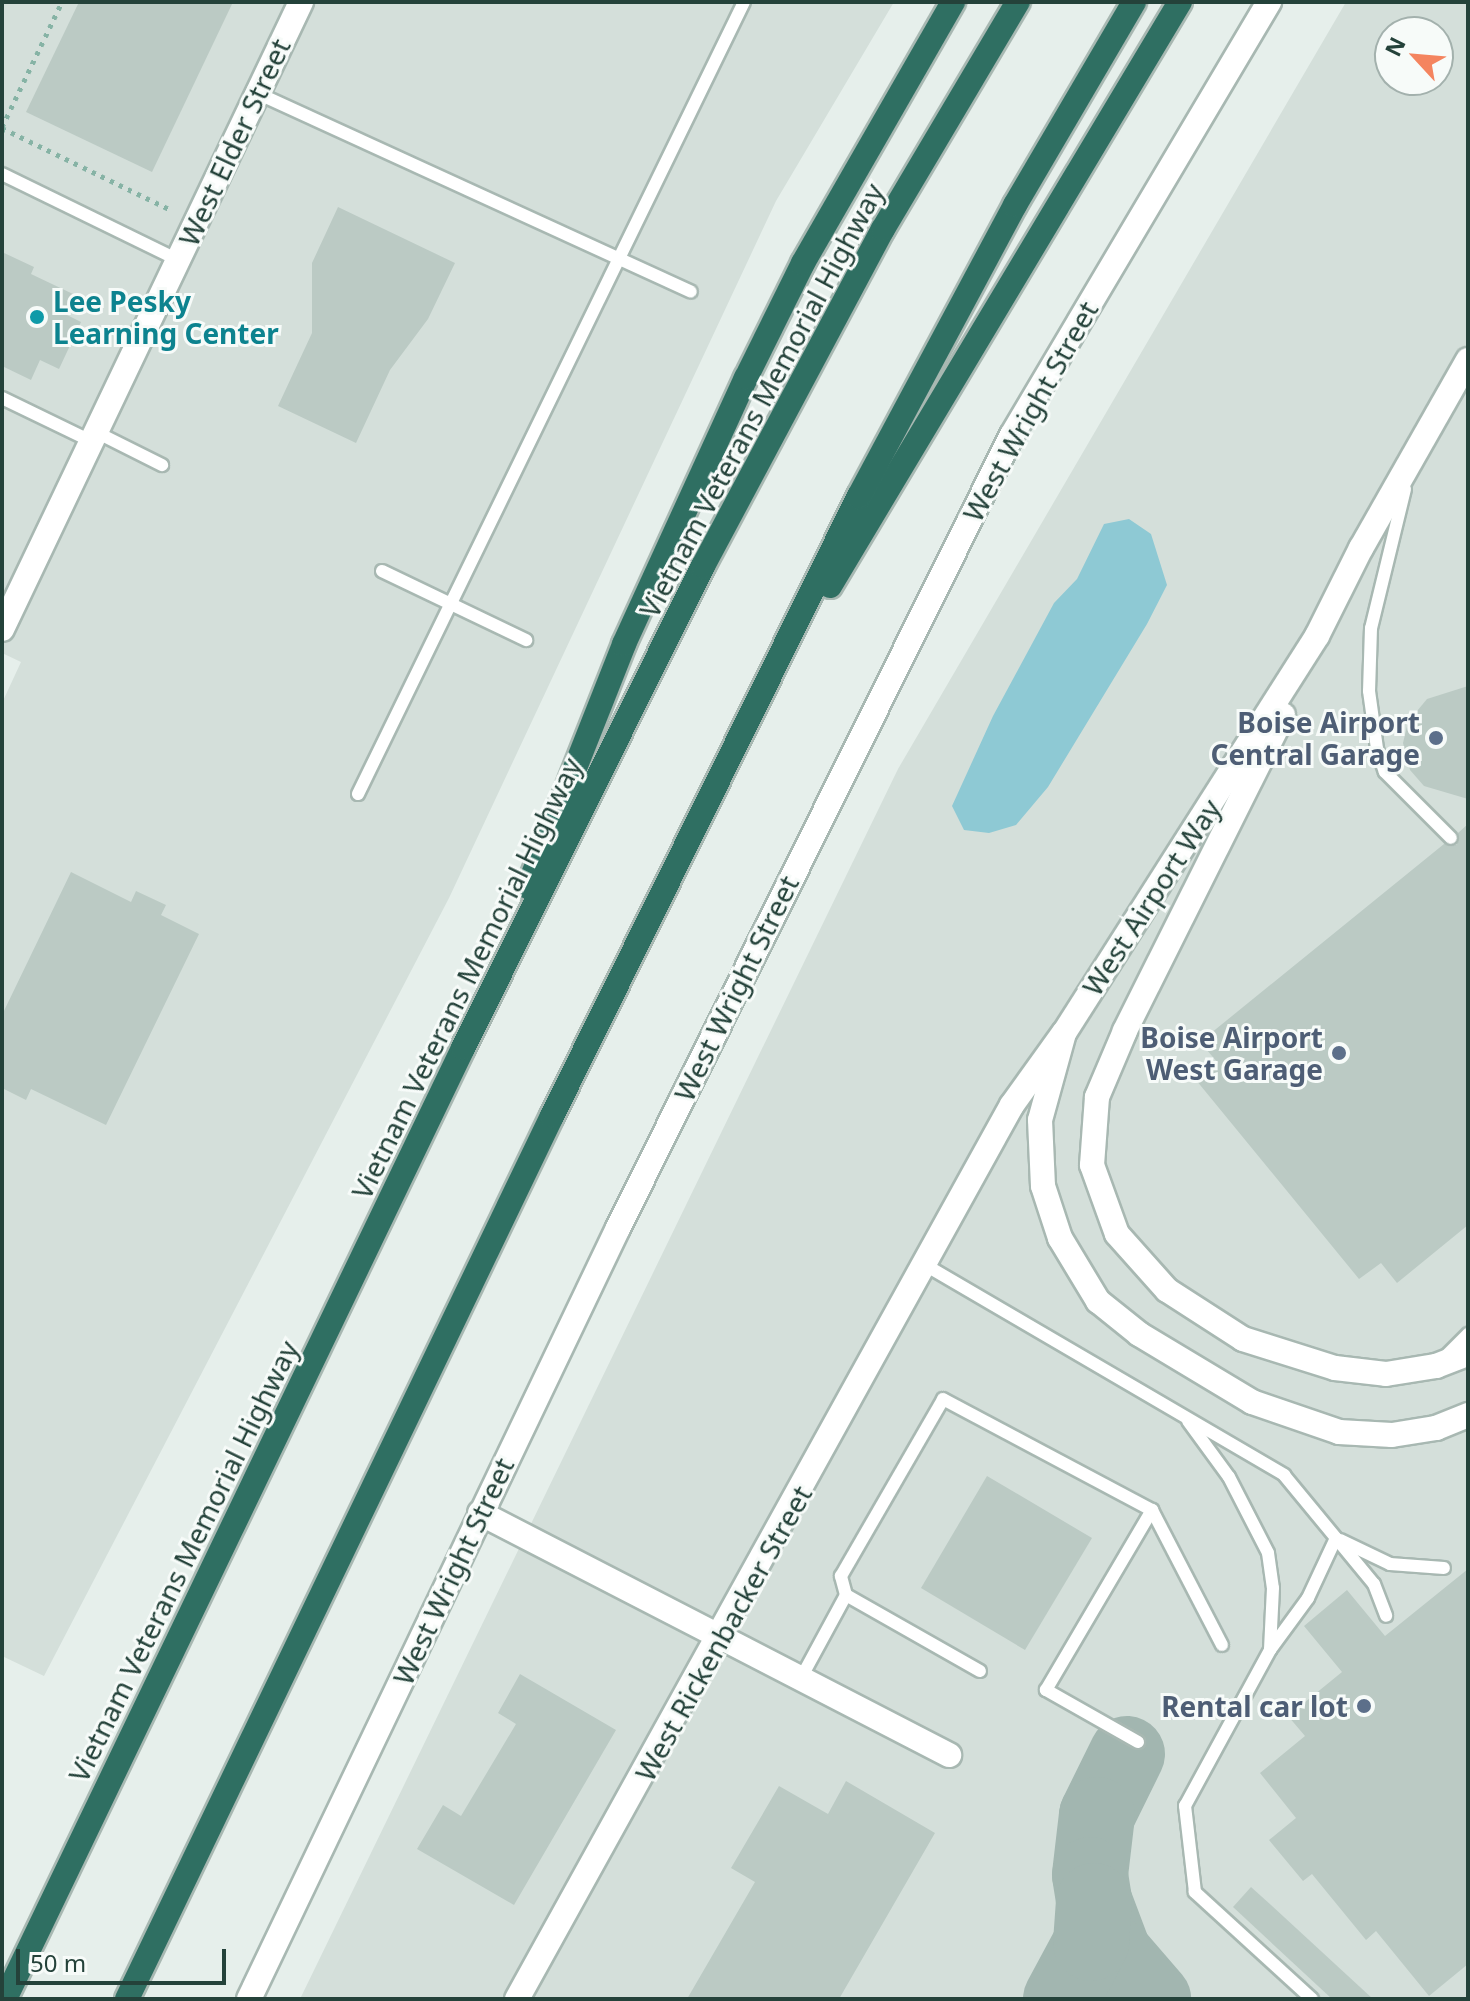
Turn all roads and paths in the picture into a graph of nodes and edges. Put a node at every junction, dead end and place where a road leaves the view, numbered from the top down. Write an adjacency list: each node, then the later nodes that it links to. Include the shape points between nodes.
1 (62, 2): 10 (path)
2 (301, 2): 9 (street, West Elder Street)
3 (744, 2): 13 (lane)
4 (953, 2): 30 (highway, via 803,263 693,490 613,671)
5 (1018, 2): 30 (highway, Vietnam Veterans Memorial Highway, via 883,229 759,461)
6 (1134, 2): 26 (highway, via 938,346)
7 (1180, 2): 26 (highway)
8 (1269, 2): 38 (street, West Wright Street, via 1012,435)
9 (257, 93): 13 (lane); 14 (street, West Elder Street)
10 (2, 128): 12 (path)
11 (2, 174): 14 (lane)
12 (171, 210)
13 (619, 259): 15 (lane); 22 (lane)
14 (178, 260): 18 (street, West Elder Street)
15 (691, 292)
16 (1468, 360): 19 (street, West Airport Way)
17 (2, 398): 18 (lane)
18 (94, 436): 20 (lane); 23 (street, West Elder Street)
19 (1416, 451): 24 (street, West Airport Way); 28 (lane, via 1374,614 1369,691 1385,772)
20 (162, 465)
21 (382, 571): 22 (lane)
22 (451, 604): 25 (lane); 27 (lane)
23 (2, 629)
24 (1317, 636): 29 (street, West Airport Way); 34 (street, via 1125,1031 1097,1097 1092,1165 1117,1234 1167,1290 1243,1339 1335,1368 1386,1374)
25 (526, 640)
26 (710, 792): 51 (highway)
27 (358, 794)
28 (1451, 838)
29 (1064, 1033): 31 (street, West Airport Way, via 1012,1105); 36 (street, via 1040,1120 1043,1186 1060,1238 1098,1301 1185,1363 1290,1419 1339,1432 1392,1435 1436,1428)
30 (463, 1048): 50 (highway, Vietnam Veterans Memorial Highway)
31 (927, 1266): 35 (lane); 43 (street, West Rickenbacker Street)
32 (1468, 1334): 34 (lane)
33 (1468, 1354): 34 (street)
34 (1436, 1366)
35 (1183, 1415): 39 (lane, via 1284,1475); 45 (lane, via 1229,1477 1268,1553 1273,1588)
36 (1468, 1415)
37 (1152, 1510): 41 (lane, via 943,1399 841,1576); 44 (lane); 48 (lane, via 1046,1690)
38 (480, 1513): 43 (street); 52 (street, West Wright Street)
39 (1336, 1538): 40 (lane, via 1390,1564); 42 (lane, via 1374,1584); 45 (lane, via 1290,1629)
40 (1444, 1568)
41 (846, 1595): 46 (lane); 47 (lane)
42 (1386, 1616)
43 (721, 1637): 47 (street); 53 (street, West Rickenbacker Street)
44 (1222, 1645)
45 (1270, 1650): 54 (lane, via 1185,1806 1188,1840 1195,1892)
46 (980, 1671)
47 (801, 1678): 49 (street)
48 (1138, 1742)
49 (949, 1755)
50 (5, 1999)
51 (127, 1999)
52 (249, 1999)
53 (517, 1999)
54 (1312, 1999)

